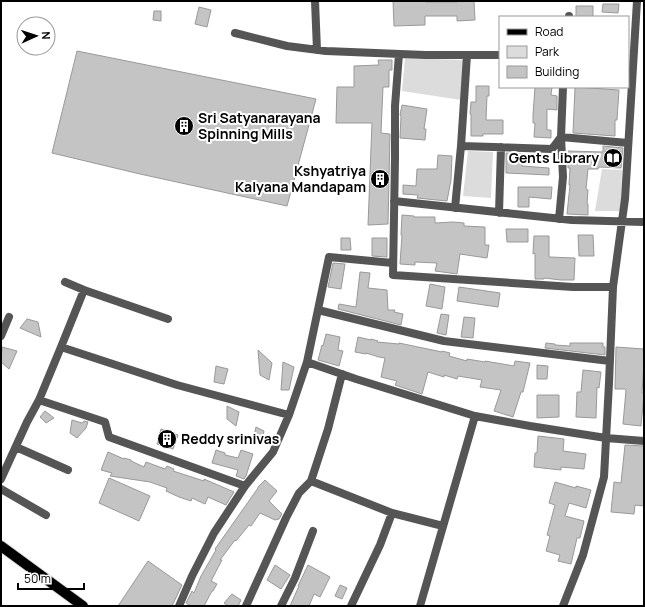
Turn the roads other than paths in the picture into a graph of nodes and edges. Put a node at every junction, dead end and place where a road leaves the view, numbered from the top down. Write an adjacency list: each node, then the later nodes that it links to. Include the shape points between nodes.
1 (315, 1): 4 (street)
2 (637, 1): 10 (street)
3 (235, 34): 4 (street)
4 (317, 50): 5 (street)
5 (399, 54): 6 (street); 13 (street, via 395,106)
6 (467, 55): 7 (street); 11 (street)
7 (499, 55)
8 (563, 88): 9 (street)
9 (561, 137): 10 (street); 12 (street, via 552,149); 16 (street, via 563,177)
10 (628, 143): 17 (street)
11 (461, 146): 12 (street); 14 (street)
12 (501, 147): 15 (street)
13 (394, 200): 14 (street); 19 (street)
14 (455, 208): 15 (street)
15 (498, 213): 16 (street)
16 (559, 219): 17 (street)
17 (622, 221): 18 (street); 21 (street)
18 (644, 222)
19 (393, 263): 21 (street, via 393,275 565,287); 23 (street, via 329,257)
20 (66, 282): 22 (street)
21 (614, 287): 28 (street)
22 (84, 290): 25 (street); 27 (street)
23 (318, 310): 28 (street, via 444,341); 29 (street)
24 (9, 317): 26 (street)
25 (168, 319)
26 (1, 336)
27 (61, 347): 31 (street); 32 (street, via 177,385)
28 (610, 361): 34 (street)
29 (308, 362): 30 (street); 32 (street)
30 (342, 374): 33 (street); 39 (street)
31 (39, 400): 36 (street); 40 (street, via 105,422 109,436)
32 (289, 415): 40 (street, via 273,452)
33 (475, 416): 34 (street); 44 (street)
34 (606, 438): 35 (street); 53 (street, via 604,477 583,555)
35 (644, 441)
36 (16, 447): 37 (street); 38 (street)
37 (68, 470)
38 (1, 479)
39 (311, 481): 42 (street); 49 (street, via 299,493)
40 (245, 486): 48 (street, via 214,533)
41 (1, 489): 43 (street)
42 (392, 513): 44 (street); 51 (street, via 380,546)
43 (46, 515)
44 (443, 526): 52 (street)
45 (313, 531): 50 (street)
46 (1, 546): 47 (main road)
47 (83, 606)
48 (179, 606)
49 (246, 606)
50 (281, 606)
51 (351, 606)
52 (420, 606)
53 (563, 606)

